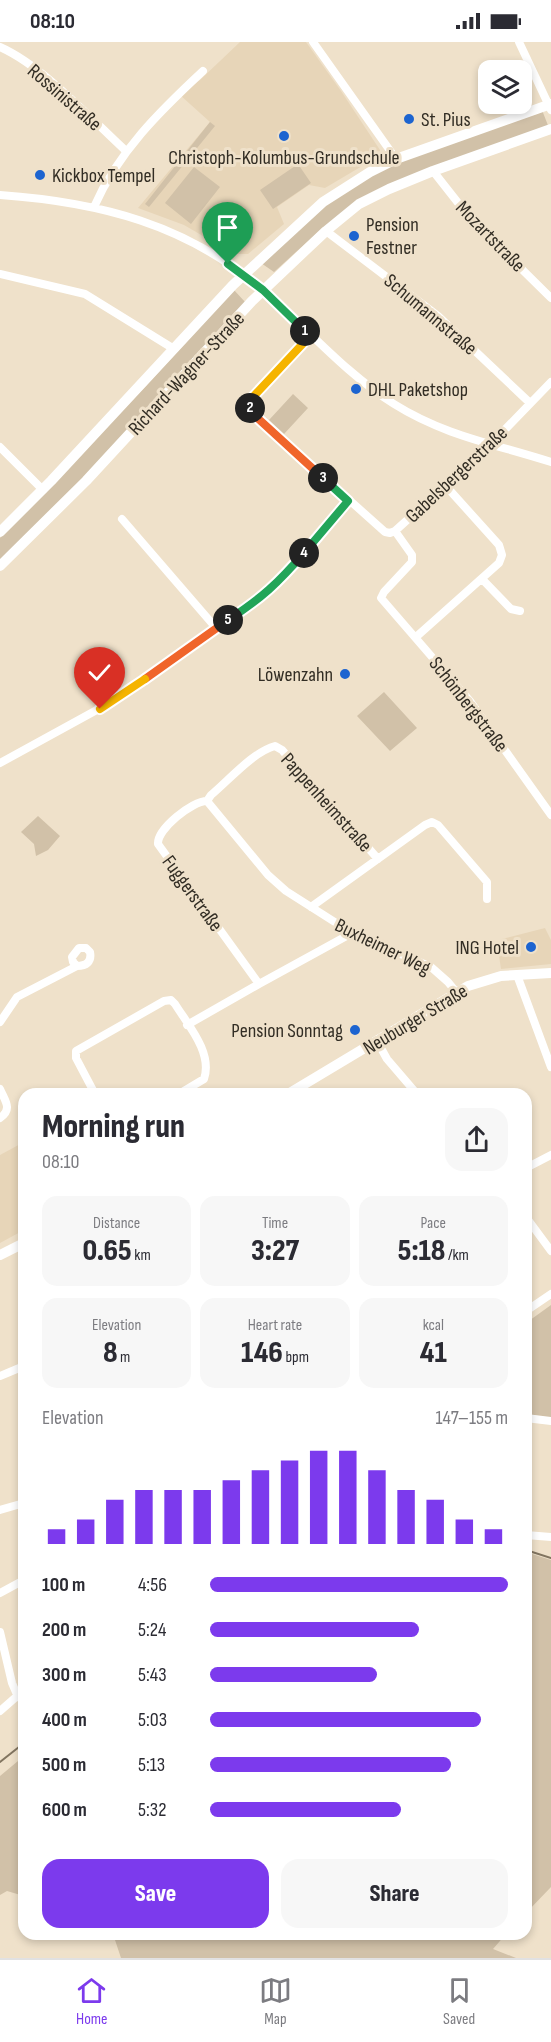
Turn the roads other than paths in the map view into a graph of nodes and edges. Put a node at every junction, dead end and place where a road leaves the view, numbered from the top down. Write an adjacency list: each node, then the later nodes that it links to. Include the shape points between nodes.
1 (313, 42): 8 (street)
2 (519, 42): 5 (street)
3 (0, 47): 7 (street, Rossinistraße, via 46,79)
4 (203, 70): 7 (street)
5 (550, 106): 8 (main road, Richard-Wagner-Straße)
6 (551, 129): 9 (main road, Richard-Wagner-Straße)
7 (126, 151): 11 (street)
8 (396, 159): 14 (main road, Richard-Wagner-Straße, via 323,202)
9 (433, 171): 12 (main road, Richard-Wagner-Straße, via 359,204); 16 (street, Mozartstraße, via 470,218)
10 (0, 195): 11 (street)
11 (94, 207): 14 (street, via 189,240)
12 (326, 231): 15 (main road, Richard-Wagner-Straße); 20 (street, Schumannstraße, via 438,316)
13 (0, 274): 18 (street, via 85,294)
14 (243, 274): 15 (street); 18 (main road, Richard-Wagner-Straße)
15 (263, 290): 17 (street); 30 (main road, Richard-Wagner-Straße, via 86,481)
16 (551, 298)
17 (310, 336): 21 (street, via 394,404 450,433); 26 (street, via 249,406 253,414)
18 (174, 349): 25 (main road, Richard-Wagner-Straße)
19 (551, 382): 20 (street, Gabelsbergerstraße)
20 (531, 403): 21 (street, Gabelsbergerstraße)
21 (490, 445): 23 (street); 24 (street, Gabelsbergerstraße)
22 (0, 447): 25 (street)
23 (551, 462)
24 (445, 485): 28 (street, Gabelsbergerstraße); 31 (street, via 499,545 499,563)
25 (43, 490): 29 (main road, Richard-Wagner-Straße)
26 (348, 501): 28 (street, via 385,532); 34 (street, via 271,590)
27 (122, 519): 34 (street)
28 (395, 531): 32 (street, Gabelsbergerstraße, via 412,555 412,562)
29 (0, 532)
30 (0, 566)
31 (482, 579): 33 (street, via 511,609); 35 (street)
32 (381, 598): 35 (street, Schönbergstraße)
33 (520, 611)
34 (216, 628): 37 (street, via 102,707)
35 (416, 637): 39 (street, Schönbergstraße, via 474,706)
36 (275, 746): 38 (street, Fuggerstraße, via 257,755); 40 (street, Pappenheimstraße)
37 (0, 763)
38 (207, 801): 42 (street, Buxheimer Weg, via 268,875); 47 (street, Fuggerstraße, via 194,804 162,830 158,844)
39 (551, 815)
40 (378, 859): 41 (street, via 432,822 487,882); 42 (street)
41 (487, 899)
42 (311, 907): 43 (street, Buxheimer Weg)
43 (352, 933): 47 (street); 48 (street, Buxheimer Weg, via 431,967)
44 (76, 966): 49 (street, via 17,997)
45 (551, 973): 46 (main road, Neuburger Straße)
46 (517, 975): 48 (main road, Neuburger Straße, via 478,982); 52 (street)
47 (259, 984): 50 (street)
48 (457, 993): 51 (main road, Neuburger Straße)
49 (1, 1019)
50 (188, 1025): 53 (street, via 171,1000 164,1001 80,1047 76,1058); 54 (street, via 206,1058 207,1069 204,1079)
51 (377, 1041): 55 (main road, Neuburger Straße); 56 (street)
52 (551, 1067)
53 (91, 1088)
54 (189, 1088)
55 (298, 1088)
56 (412, 1088)
57 (0, 1089): 58 (street, via 8,1107)
58 (0, 1118)
59 (551, 1155): 60 (street)
60 (532, 1165)
61 (532, 1224): 63 (street)
62 (18, 1246): 64 (main road)
63 (551, 1251)
64 (0, 1256)
65 (551, 1294): 66 (street)
66 (532, 1307)
67 (18, 1369): 68 (street)
68 (0, 1376)
69 (532, 1419): 70 (street)
70 (551, 1421)
71 (18, 1505): 72 (street)
72 (0, 1510)
73 (532, 1535): 74 (street)
74 (551, 1537)
75 (18, 1583): 76 (street)
76 (0, 1593)
77 (0, 1632): 78 (street, via 12,1683)
78 (18, 1690)
79 (18, 1696): 80 (street)
80 (0, 1711)

